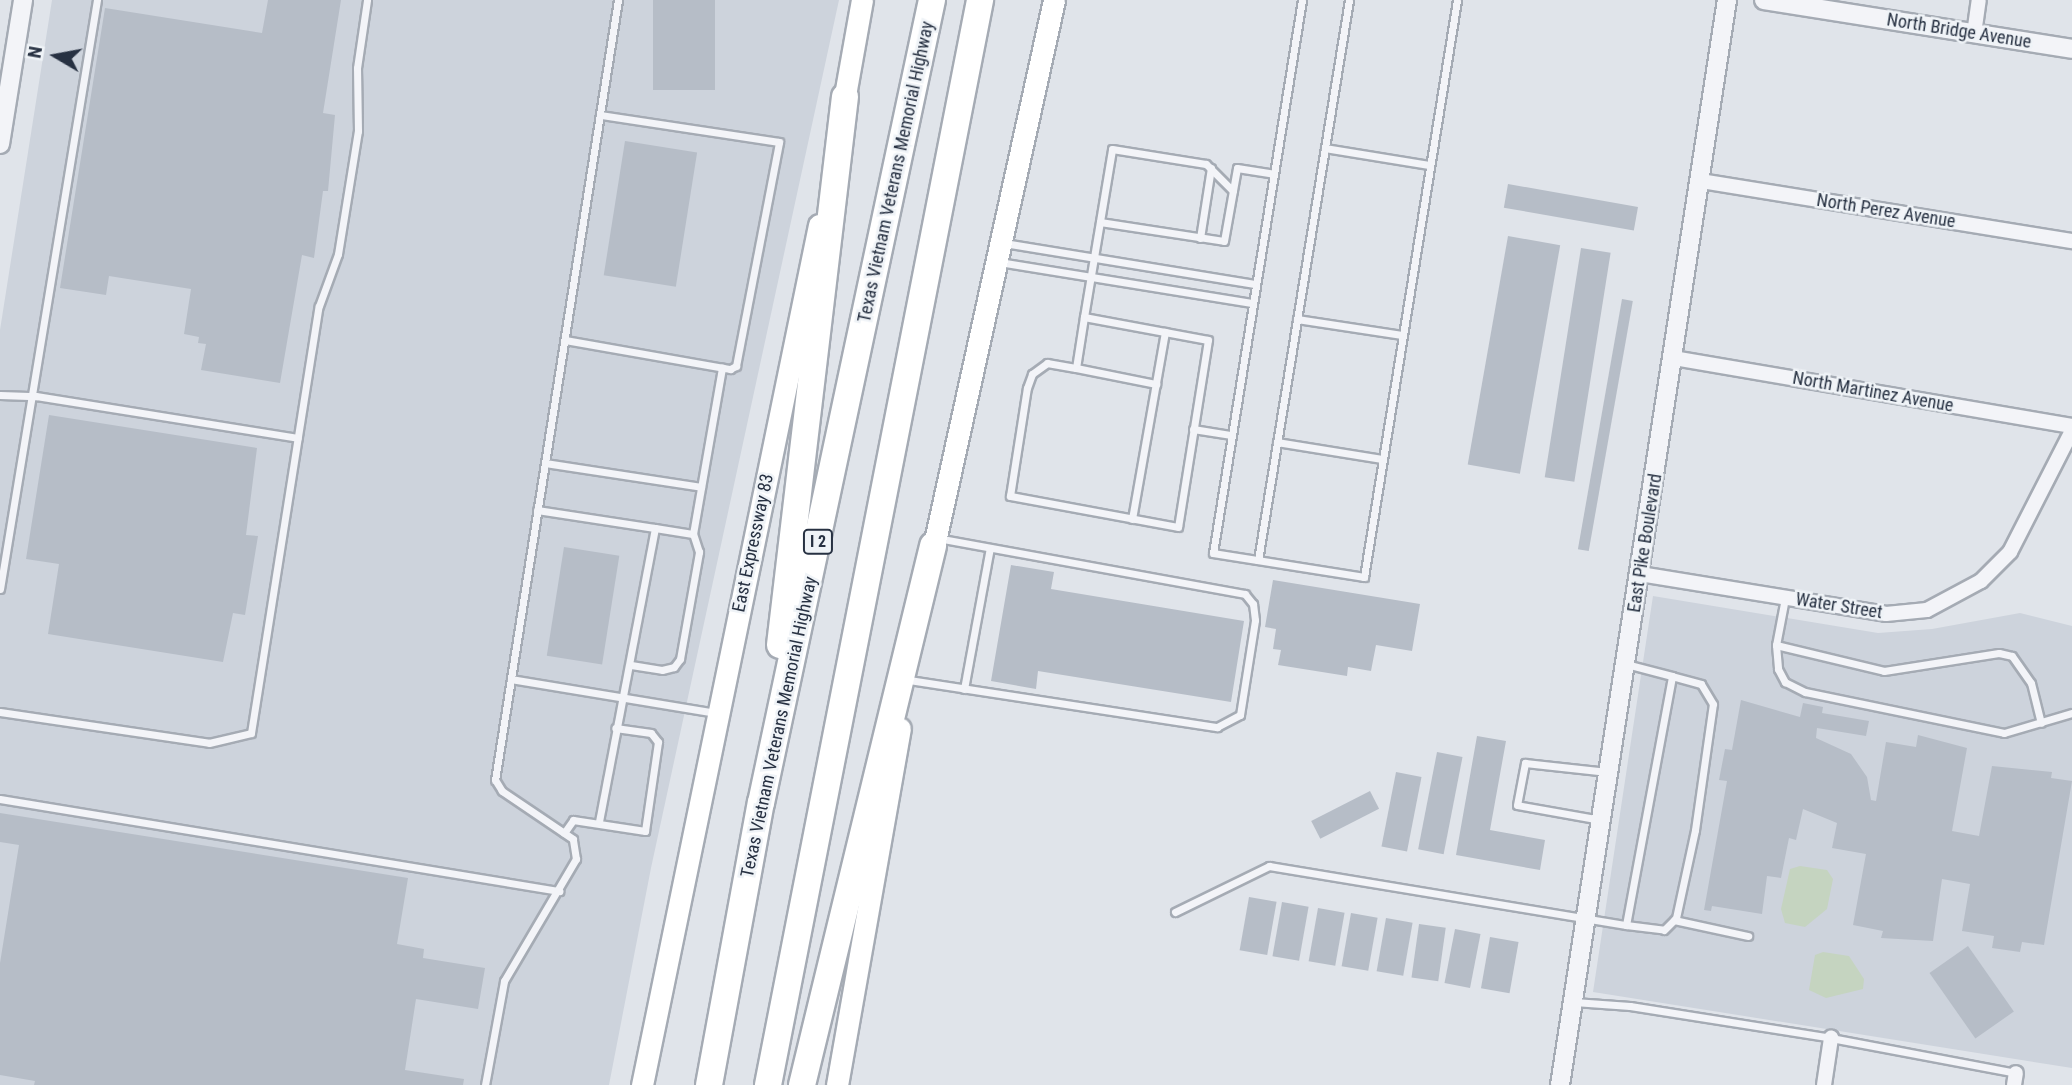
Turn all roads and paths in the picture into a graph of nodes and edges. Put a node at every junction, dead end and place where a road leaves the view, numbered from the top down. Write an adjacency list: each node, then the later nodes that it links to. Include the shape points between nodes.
1 (23, 0): 19 (street)
2 (97, 0): 44 (lane)
3 (368, 0): 48 (lane, via 356,68 358,131 338,254 319,306)
4 (618, 0): 18 (lane)
5 (862, 0): 17 (main road, East Expressway 83)
6 (932, 0): 78 (highway, Texas Vietnam Veterans Memorial Highway / I 2)
7 (980, 0): 94 (highway)
8 (1054, 0): 29 (main road)
9 (1302, 0): 23 (lane)
10 (1349, 0): 20 (lane)
11 (1457, 0): 21 (lane)
12 (1727, 0): 24 (street, East Pike Boulevard)
13 (1764, 0): 15 (street, North Bridge Avenue)
14 (1979, 0): 15 (street)
15 (1974, 34): 16 (street, North Bridge Avenue)
16 (2072, 49)
17 (845, 97): 72 (main road, East Expressway 83); 78 (highway)
18 (600, 115): 38 (lane); 40 (lane, via 779,142 736,366)
19 (0, 144)
20 (1325, 148): 21 (lane); 35 (lane)
21 (1429, 165): 37 (lane)
22 (1212, 168): 25 (lane); 26 (lane, via 1112,149); 27 (lane)
23 (1274, 174): 25 (lane, via 1237,168); 32 (lane)
24 (1701, 181): 28 (street, North Perez Avenue); 39 (street, East Pike Boulevard)
25 (1233, 191): 27 (lane, via 1224,241)
26 (1100, 222): 27 (lane); 30 (lane)
27 (1199, 237)
28 (2072, 241)
29 (997, 252): 30 (lane); 31 (lane); 57 (main road)
30 (1094, 257): 31 (lane); 32 (lane)
31 (1090, 277): 33 (lane); 34 (lane)
32 (1255, 284): 33 (lane)
33 (1252, 303): 47 (lane)
34 (1084, 317): 36 (lane); 41 (lane)
35 (1297, 318): 37 (lane); 49 (lane)
36 (1165, 332): 42 (lane); 46 (lane, via 1208,340)
37 (1402, 335): 50 (lane)
38 (565, 340): 40 (lane); 51 (lane)
39 (1674, 358): 45 (street, North Martinez Avenue); 60 (street, East Pike Boulevard)
40 (722, 367): 52 (lane)
41 (1076, 368): 42 (lane); 54 (lane, via 1047,363 1032,374 1010,496)
42 (1156, 384): 54 (lane)
43 (0, 395): 44 (lane)
44 (32, 396): 48 (lane); 61 (lane)
45 (2072, 428): 62 (street, Water Street, via 2010,552 1981,581 1947,602 1927,610 1886,614)
46 (1194, 429): 47 (lane); 54 (lane, via 1178,527)
47 (1232, 435): 59 (lane, via 1213,553)
48 (298, 438): 71 (lane, via 251,733 209,743)
49 (1277, 442): 50 (lane); 59 (lane)
50 (1382, 458): 59 (lane, via 1364,577)
51 (545, 463): 52 (lane); 53 (lane)
52 (701, 487): 56 (lane)
53 (537, 510): 55 (lane); 67 (lane)
54 (1132, 519)
55 (655, 528): 56 (lane); 65 (lane)
56 (693, 534): 65 (lane, via 699,552 680,659 674,667 662,670)
57 (934, 542): 58 (lane); 68 (main road); 95 (highway)
58 (990, 548): 69 (lane); 69 (lane, via 1245,594 1253,604 1255,620 1240,715 1217,727)
59 (1258, 560)
60 (1640, 574): 62 (street, Water Street); 64 (street, East Pike Boulevard)
61 (0, 589)
62 (1785, 598): 63 (lane)
63 (1776, 645): 74 (lane, via 1778,669 1785,682 1805,692 2004,733); 74 (lane, via 1884,671 1999,653 2012,656 2031,683)
64 (1626, 664): 66 (lane); 76 (street, East Pike Boulevard)
65 (631, 665): 70 (lane)
66 (1672, 677): 84 (lane, via 1701,684 1713,704 1705,775); 86 (lane)
67 (511, 679): 70 (lane); 81 (lane, via 495,779 502,791)
68 (909, 680): 69 (lane); 96 (main road)
69 (964, 689)
70 (625, 698): 72 (lane); 75 (lane)
71 (0, 712)
72 (718, 713): 92 (main road, East Expressway 83)
73 (2072, 713): 74 (lane)
74 (2041, 723)
75 (615, 728): 80 (lane); 80 (lane, via 656,736 658,750 645,831)
76 (1609, 772): 79 (street, East Pike Boulevard); 79 (lane, via 1525,763 1517,804)
77 (0, 799): 82 (lane)
78 (761, 803): 93 (highway, Texas Vietnam Veterans Memorial Highway / I 2)
79 (1602, 820): 85 (street, East Pike Boulevard)
80 (599, 822): 81 (lane, via 573,820)
81 (564, 833): 82 (lane, via 573,839 576,859)
82 (559, 891): 91 (lane, via 504,981)
83 (1175, 912): 85 (lane, via 1269,866)
84 (1674, 920): 86 (lane, via 1664,930); 87 (lane)
85 (1586, 921): 86 (lane); 88 (street, East Pike Boulevard)
86 (1626, 925)
87 (1748, 936)
88 (1573, 1002): 89 (lane, via 1630,1006); 97 (street, East Pike Boulevard)
89 (1831, 1038): 90 (lane); 98 (street)
90 (2015, 1079)
91 (485, 1085)
92 (642, 1085)
93 (709, 1085)
94 (768, 1085)
95 (802, 1085)
96 (836, 1085)
97 (1560, 1085)
98 (1824, 1085)

